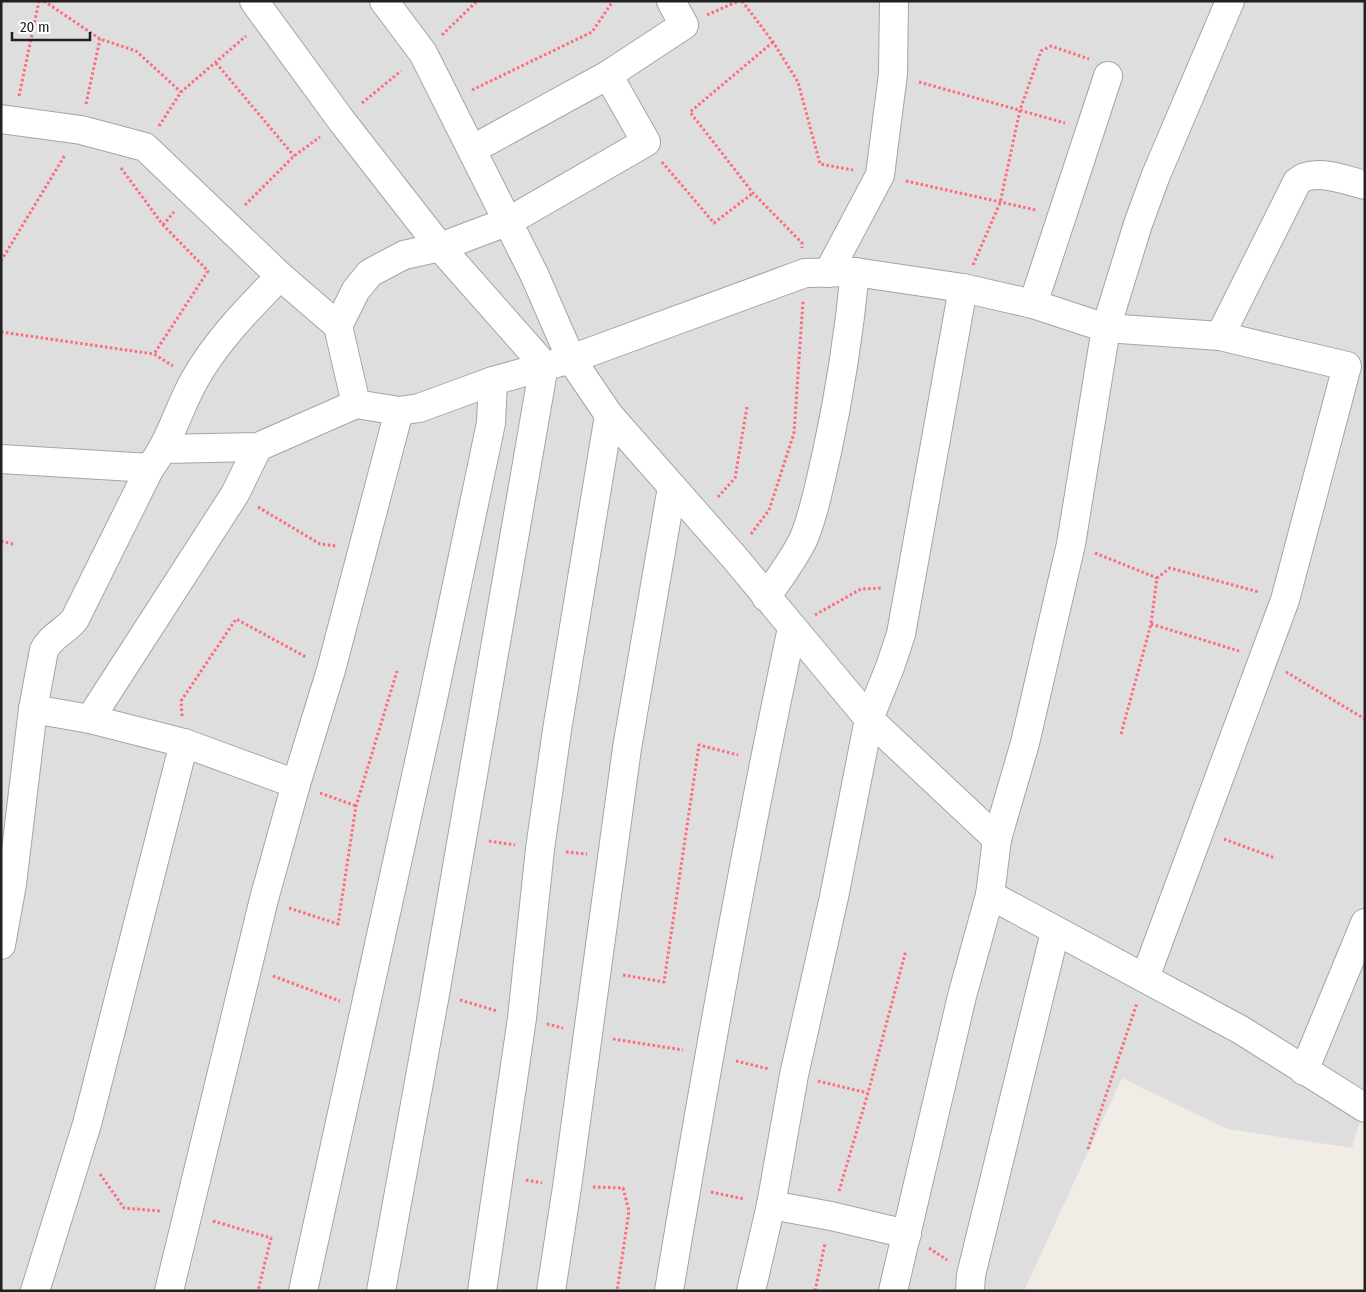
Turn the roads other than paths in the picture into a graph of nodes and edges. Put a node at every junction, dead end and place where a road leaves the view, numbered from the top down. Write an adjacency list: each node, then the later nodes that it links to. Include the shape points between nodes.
1 (384, 1): 9 (street, via 423,53)
2 (671, 1): 6 (street, via 684,25)
3 (894, 1): 14 (street, via 893,74 880,175)
4 (1230, 1): 19 (street, via 1156,175)
5 (260, 10): 12 (street)
6 (608, 75): 9 (street); 11 (street, via 646,142)
7 (1108, 76): 17 (street)
8 (7, 119): 15 (street, via 88,132 146,147)
9 (474, 149): 11 (street)
10 (1365, 185): 20 (street, via 1312,174 1297,182)
11 (509, 221): 12 (street); 21 (street)
12 (440, 247): 18 (street, via 404,255 370,273 356,290); 22 (street)
13 (854, 272): 14 (street); 16 (street); 32 (street, via 840,390 812,515 799,547)
14 (816, 273): 21 (street)
15 (280, 276): 18 (street); 29 (street, via 227,332 212,353 194,380)
16 (963, 288): 17 (street); 35 (street, via 901,634)
17 (1033, 304): 19 (street)
18 (338, 326): 25 (street)
19 (1106, 328): 20 (street); 39 (street, via 1071,544 1025,743)
20 (1220, 336): 23 (street)
21 (570, 359): 22 (street); 27 (street)
22 (544, 365): 24 (street); 53 (street, via 436,994)
23 (1356, 369): 44 (street, via 1285,600)
24 (493, 381): 26 (street, via 419,408); 52 (street, via 491,423)
25 (356, 404): 26 (street); 28 (street)
26 (399, 411): 38 (street, via 331,670)
27 (610, 415): 31 (street); 54 (street, via 557,730 540,849 522,1018)
28 (258, 447): 29 (street); 36 (street, via 236,494)
29 (157, 458): 30 (street); 34 (street, via 75,619 68,629 48,642 44,650)
30 (1, 460)
31 (672, 488): 32 (street); 55 (street, via 627,748)
32 (766, 597): 33 (street)
33 (792, 628): 35 (street); 56 (street, via 763,762 708,1054)
34 (33, 709): 36 (street); 43 (street, via 12,884)
35 (869, 718): 39 (street); 47 (street, via 834,897 794,1075)
36 (90, 719): 37 (street)
37 (184, 743): 38 (street); 50 (street, via 87,1124)
38 (296, 784): 51 (street, via 264,900)
39 (997, 839): 40 (street)
40 (990, 895): 42 (street); 48 (street, via 962,996)
41 (1365, 923): 45 (street)
42 (1055, 932): 44 (street); 49 (street)
43 (1, 945)
44 (1146, 978): 45 (street, via 1241,1030)
45 (1304, 1071): 46 (street)
46 (1365, 1108)
47 (771, 1205): 48 (street); 57 (street)
48 (907, 1234): 58 (street)
49 (970, 1283)
50 (35, 1291)
51 (169, 1291)
52 (303, 1291)
53 (380, 1291)
54 (482, 1291)
55 (551, 1291)
56 (669, 1291)
57 (751, 1291)
58 (893, 1291)

